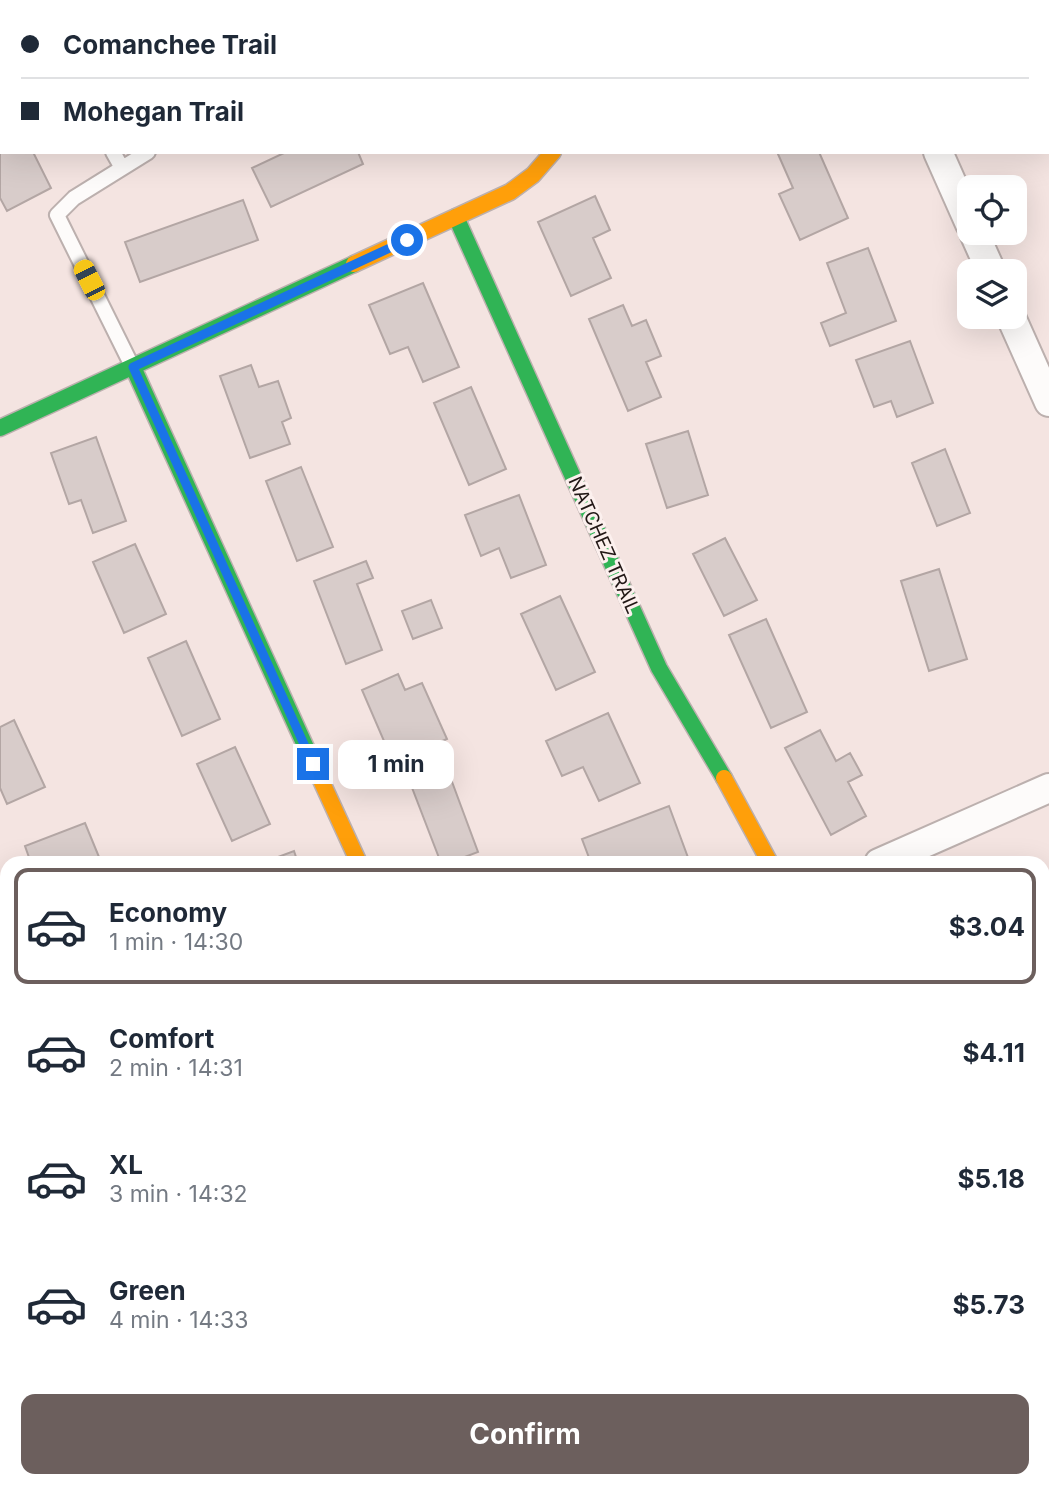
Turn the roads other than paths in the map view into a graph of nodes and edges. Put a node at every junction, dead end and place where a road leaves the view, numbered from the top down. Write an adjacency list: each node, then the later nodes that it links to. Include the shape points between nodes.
1 (114, 154): 5 (lane)
2 (145, 154): 5 (lane)
3 (552, 154): 7 (street, via 519,189)
4 (939, 154): 6 (street)
5 (122, 168): 9 (lane, via 74,198 57,215)
6 (957, 195)
7 (456, 218): 9 (street); 14 (street, NATCHEZ TRAIL, via 659,668)
8 (1016, 329): 10 (street)
9 (133, 367): 11 (street); 13 (street)
10 (1049, 402)
11 (0, 428)
12 (1049, 788): 15 (street)
13 (356, 856)
14 (766, 856)
15 (894, 856)

